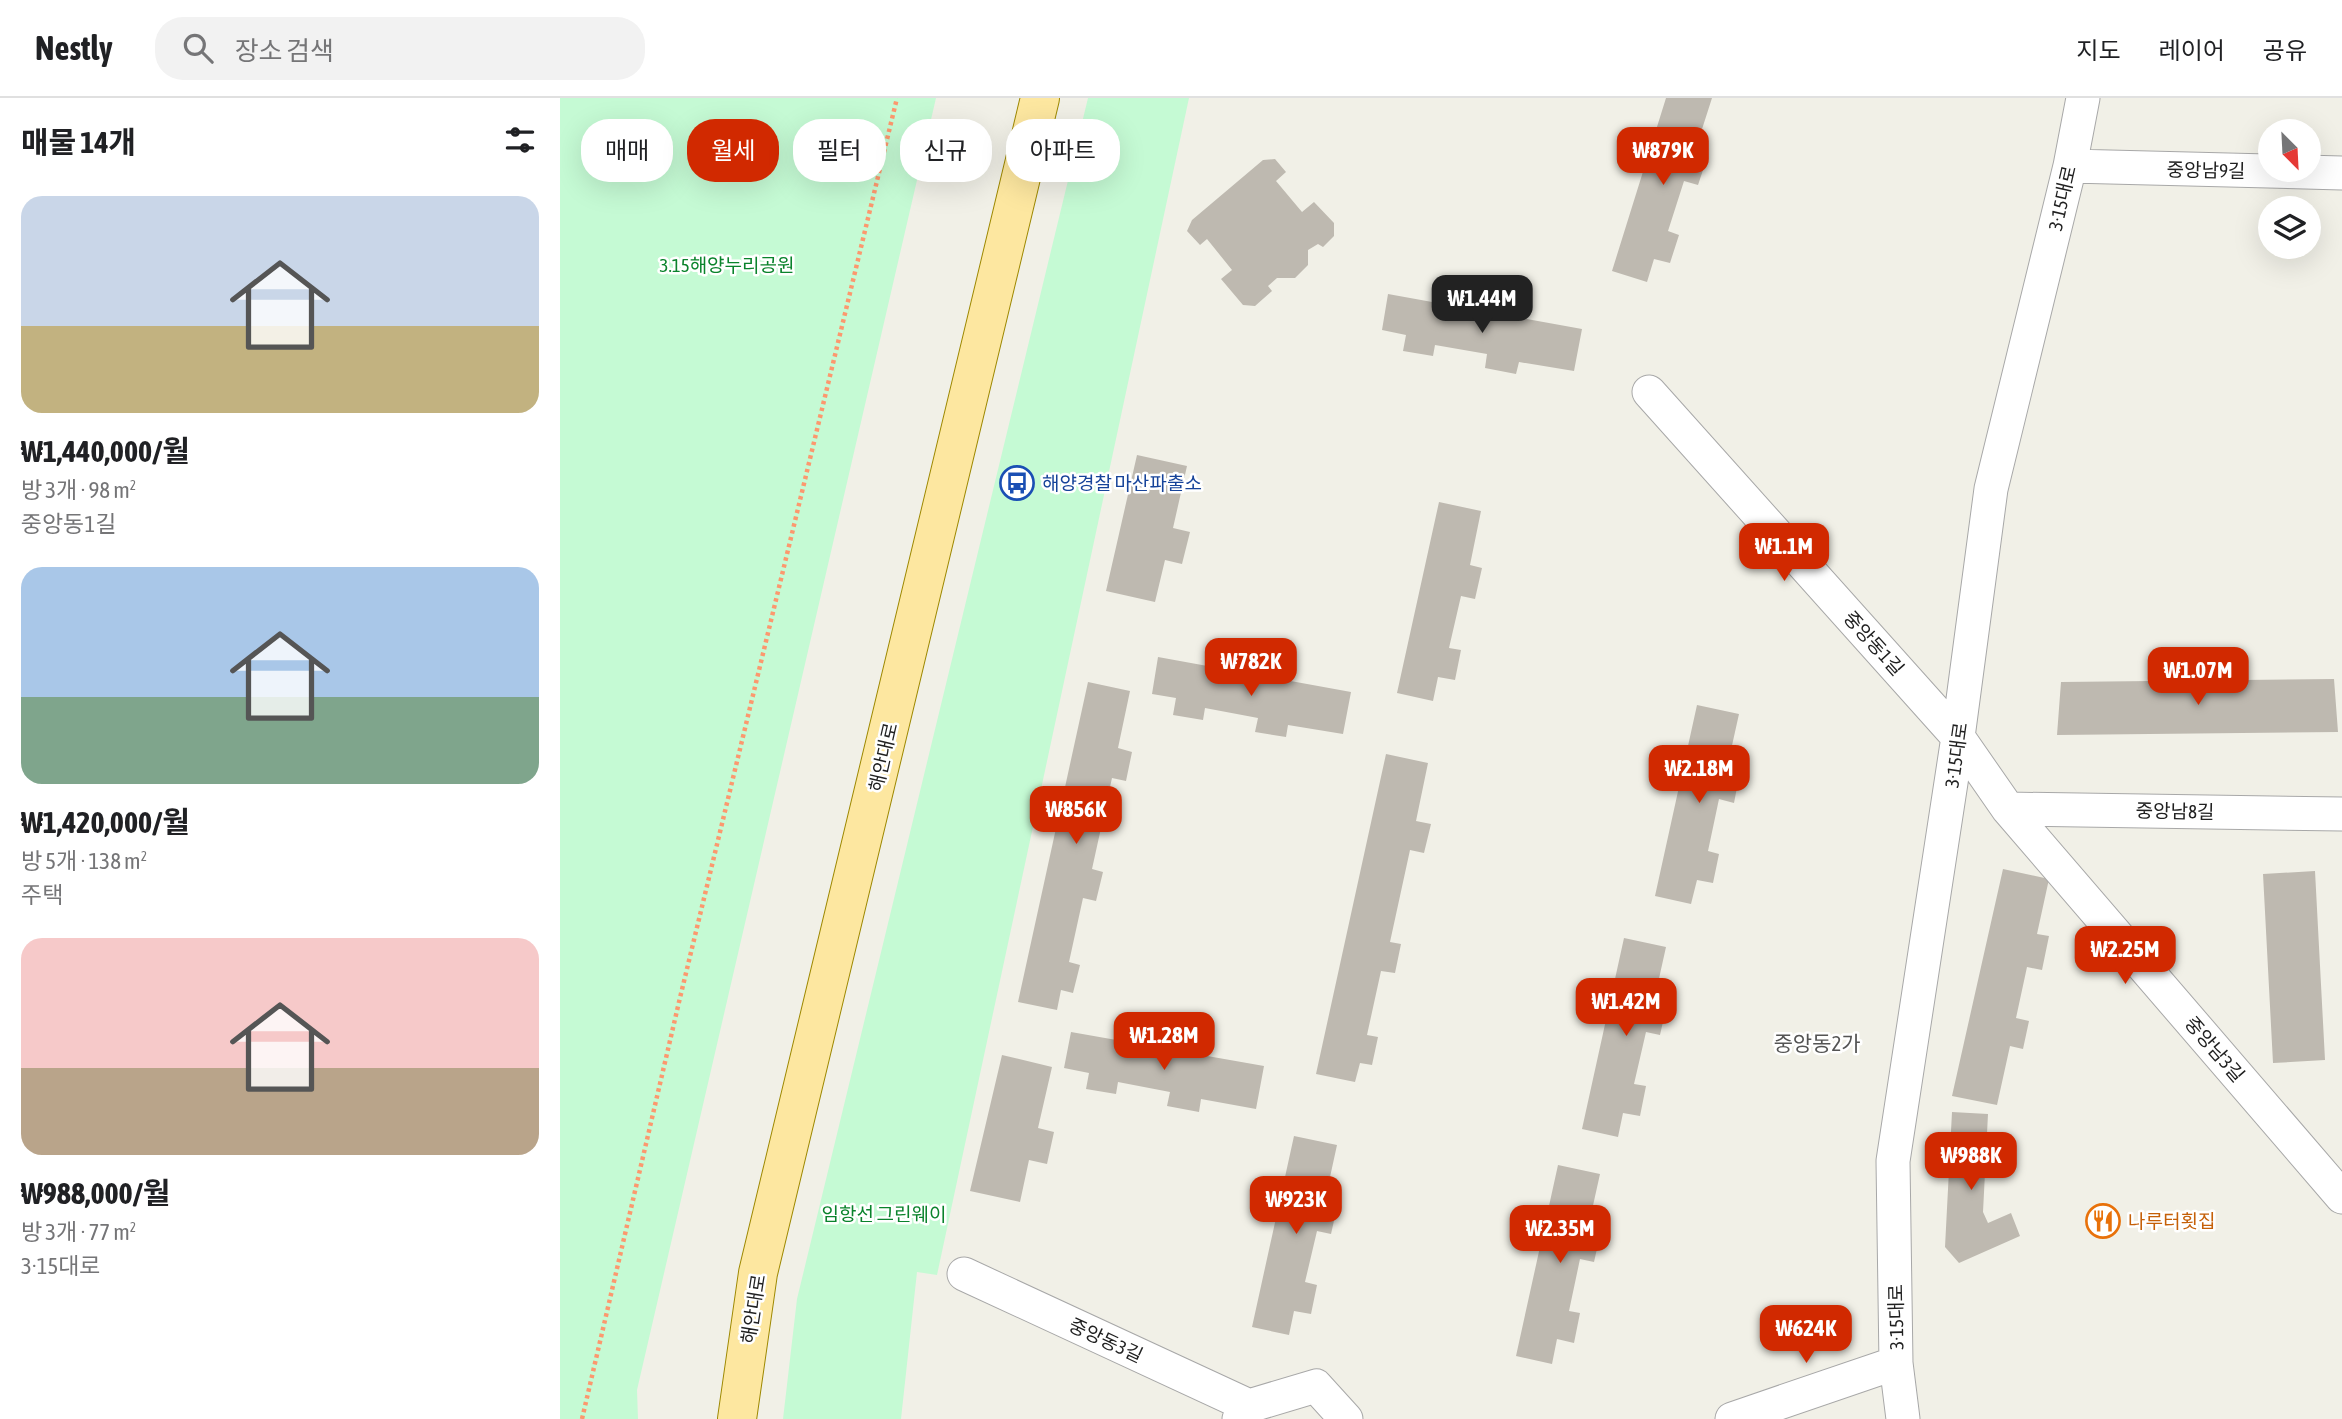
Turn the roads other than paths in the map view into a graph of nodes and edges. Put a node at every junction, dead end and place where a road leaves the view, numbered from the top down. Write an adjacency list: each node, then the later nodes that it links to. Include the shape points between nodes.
1 (1040, 98): 13 (main road, 해안대로, via 758,1273)
2 (2083, 98): 3 (street, 3·15대로)
3 (2070, 166): 4 (street, 중앙남9길); 6 (street, 3·15대로, via 1991,489)
4 (2342, 173)
5 (1649, 392): 6 (street, 중앙동1길)
6 (1958, 737): 7 (street, 중앙남3길); 11 (street, 3·15대로, via 1894,1161)
7 (2008, 809): 8 (street, 중앙남8길); 9 (street, 중앙남3길)
8 (2342, 814)
9 (2342, 1197)
10 (964, 1275): 12 (street, 중앙동3길)
11 (1896, 1363): 15 (street); 16 (street, 3·15대로)
12 (1244, 1413): 14 (street, 중앙동3길, via 1316,1387)
13 (737, 1419)
14 (1346, 1419)
15 (1732, 1419)
16 (1903, 1419)

